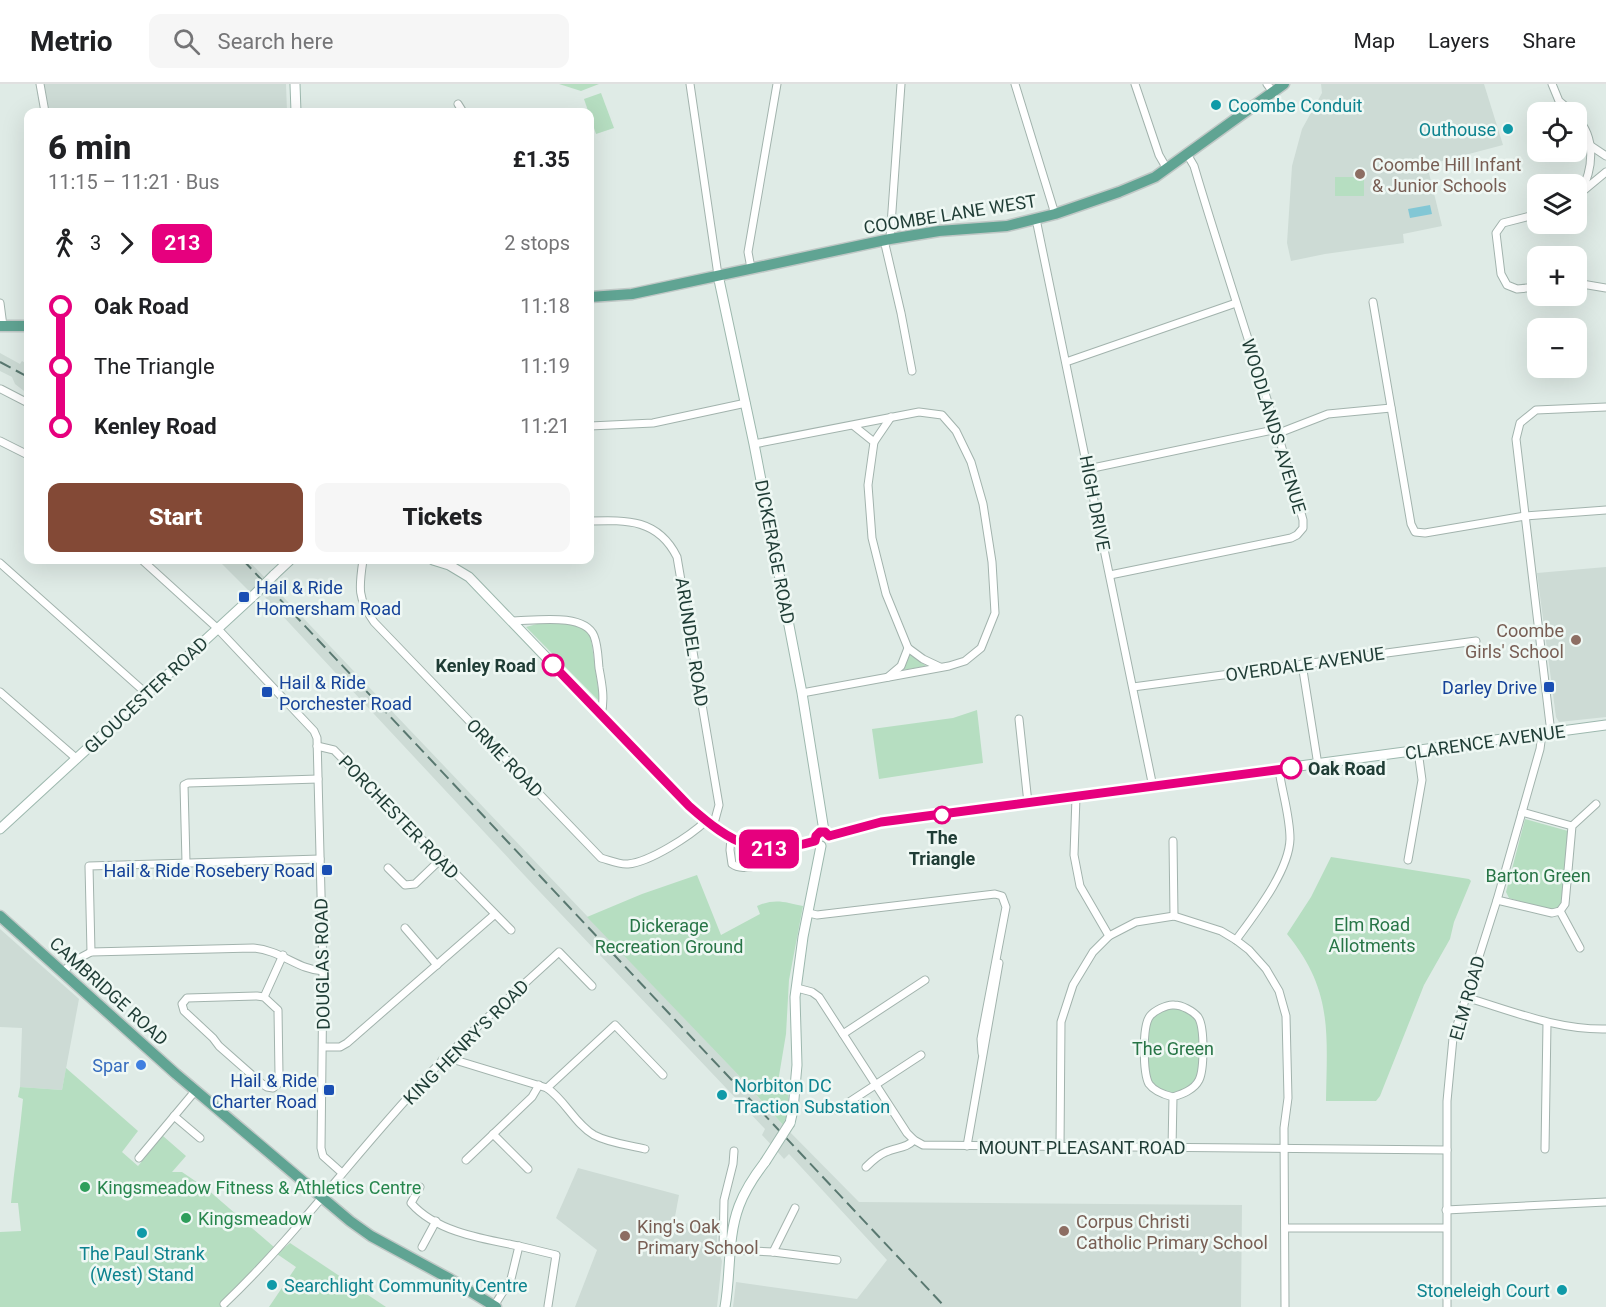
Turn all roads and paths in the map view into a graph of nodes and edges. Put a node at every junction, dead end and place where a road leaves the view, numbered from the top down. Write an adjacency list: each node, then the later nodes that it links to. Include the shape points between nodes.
1 (40, 84): 13 (street)
2 (295, 84): 14 (street)
3 (690, 84): 29 (street)
4 (777, 84): 28 (street, via 748,252)
5 (901, 84): 27 (street)
6 (1015, 84): 24 (street)
7 (1135, 84): 20 (street)
8 (1284, 84): 10 (main road, COOMBE LANE WEST)
9 (1552, 84): 11 (street)
10 (1270, 88): 18 (main road, COOMBE LANE WEST)
11 (1559, 102)
12 (458, 105): 15 (street)
13 (44, 108)
14 (296, 108)
15 (460, 108)
16 (1587, 136): 17 (street)
17 (1591, 146): 19 (street); 22 (street)
18 (1187, 154): 20 (main road, COOMBE LANE WEST); 36 (street, WOODLANDS AVENUE)
19 (1606, 156)
20 (1167, 169): 24 (main road, COOMBE LANE WEST, via 1142,183)
21 (1606, 172): 23 (street)
22 (1587, 176)
23 (1587, 188)
24 (1054, 214): 26 (main road, COOMBE LANE WEST)
25 (1527, 216): 31 (street, via 1509,220 1496,237 1503,279 1517,289)
26 (1036, 219): 27 (main road, COOMBE LANE WEST, via 995,228); 39 (street, HIGH DRIVE)
27 (887, 240): 28 (main road, COOMBE LANE WEST); 40 (street)
28 (751, 268): 29 (main road, COOMBE LANE WEST)
29 (718, 274): 33 (main road, COOMBE LANE WEST, via 632,294); 43 (street, DICKERAGE ROAD)
30 (1587, 285): 32 (street)
31 (1527, 288)
32 (1606, 288)
33 (594, 297)
34 (1373, 302): 45 (street)
35 (0, 303): 37 (street)
36 (1236, 303): 39 (street); 49 (street, WOODLANDS AVENUE)
37 (2, 326): 38 (main road)
38 (24, 326)
39 (1066, 362): 54 (street, HIGH DRIVE)
40 (912, 371)
41 (0, 390): 42 (street)
42 (24, 401)
43 (746, 403): 47 (street, via 653,423); 52 (street, DICKERAGE ROAD)
44 (1606, 407): 56 (street, via 1544,408 1521,423 1516,439)
45 (1391, 408): 49 (street, via 1328,414); 56 (street, via 1415,532)
46 (892, 417): 48 (street); 51 (street); 69 (street, via 919,412 942,416 956,431 971,462 983,504 995,613 981,648 965,662)
47 (594, 426)
48 (854, 426): 51 (street); 52 (street)
49 (1279, 431): 54 (street); 63 (street, WOODLANDS AVENUE, via 1303,520 1298,535)
50 (0, 441): 53 (street)
51 (874, 442): 67 (street, via 868,485 872,538 885,594)
52 (754, 444): 73 (street, DICKERAGE ROAD)
53 (24, 453)
54 (1088, 468): 63 (street, HIGH DRIVE)
55 (1606, 510): 56 (street)
56 (1525, 516): 78 (street)
57 (594, 521): 90 (street, ARUNDEL ROAD, via 626,520 645,525 667,541 677,557 719,805)
58 (0, 563): 74 (street)
59 (146, 564): 65 (street, PORCHESTER ROAD)
60 (286, 564): 65 (street, GLOUCESTER ROAD, bridge)
61 (363, 564): 90 (street, ORME ROAD, via 360,596 374,622 601,858 627,865)
62 (446, 564): 64 (street, via 469,577)
63 (1110, 575): 71 (street, HIGH DRIVE)
64 (511, 621): 75 (street); 75 (street, via 574,621 587,626 597,651 604,703)
65 (217, 628): 74 (street, GLOUCESTER ROAD); 79 (street, PORCHESTER ROAD, via 314,730)
66 (1476, 641): 68 (street, OVERDALE AVENUE)
67 (908, 648): 69 (street); 70 (street, via 901,666)
68 (1302, 664): 71 (street, OVERDALE AVENUE); 82 (street)
69 (940, 667): 70 (street)
70 (887, 678): 73 (street)
71 (1133, 687): 85 (street, HIGH DRIVE)
72 (0, 692): 81 (street)
73 (802, 693): 93 (street, DICKERAGE ROAD)
74 (147, 694): 81 (street, GLOUCESTER ROAD)
75 (601, 715): 90 (street)
76 (1019, 719): 87 (street)
77 (1606, 725): 78 (street, CLARENCE AVENUE)
78 (1546, 734): 80 (street, CLARENCE AVENUE); 89 (street, ELM ROAD)
79 (317, 746): 84 (street, DOUGLAS ROAD); 99 (street, PORCHESTER ROAD, via 334,750)
80 (1418, 751): 82 (street, CLARENCE AVENUE); 100 (street, via 1422,780)
81 (76, 759): 92 (street, GLOUCESTER ROAD)
82 (1318, 765): 83 (street, CLARENCE AVENUE)
83 (1279, 770): 85 (street, CLARENCE AVENUE); 112 (street, via 1289,830 1288,854 1282,871)
84 (318, 779): 98 (street, DOUGLAS ROAD); 101 (street, via 184,785)
85 (1153, 787): 86 (street, CLARENCE AVENUE)
86 (1076, 797): 87 (street, CLARENCE AVENUE); 111 (street, via 1074,855 1080,886)
87 (1028, 803): 93 (street, CLARENCE AVENUE, via 872,824)
88 (1596, 804): 91 (street)
89 (1522, 812): 91 (street); 103 (street, ELM ROAD)
90 (710, 824): 94 (street)
91 (1572, 826): 104 (street, via 1565,904)
92 (0, 829)
93 (827, 834): 96 (street, via 818,833)
94 (731, 838): 97 (street, via 753,847); 97 (street, via 732,864 738,868 767,860)
95 (1173, 841): 108 (street)
96 (818, 843): 97 (street); 105 (street)
97 (775, 849)
98 (321, 859): 101 (street); 117 (street, DOUGLAS ROAD)
99 (441, 859): 102 (street, via 410,885 405,885); 106 (street, PORCHESTER ROAD)
100 (1408, 860)
101 (186, 862): 114 (street, via 89,866)
102 (388, 868)
103 (1497, 900): 104 (street, via 1552,914); 123 (street, ELM ROAD)
104 (1560, 911): 113 (street)
105 (809, 913): 121 (street); 141 (street, via 1002,896 1006,907 998,970)
106 (495, 915): 110 (street, PORCHESTER ROAD); 116 (street)
107 (0, 916): 118 (main road, CAMBRIDGE ROAD)
108 (1174, 916): 111 (street, via 1136,922); 112 (street)
109 (405, 928): 116 (street)
110 (511, 930)
111 (1109, 936): 142 (street, via 1093,952 1073,985 1061,1022)
112 (1236, 940): 144 (street, via 1266,969 1283,1001 1288,1040)
113 (1580, 948)
114 (91, 952): 115 (street, via 253,948); 118 (street)
115 (283, 955): 117 (street, via 307,969); 122 (street)
116 (436, 965): 127 (street, via 347,1043)
117 (323, 971): 127 (street, DOUGLAS ROAD)
118 (63, 972): 134 (main road, CAMBRIDGE ROAD)
119 (925, 980): 126 (street)
120 (592, 986): 129 (street, KING HENRY'S ROAD, via 558,951)
121 (797, 988): 126 (street, via 819,997); 164 (street, bridge, via 797,1065 790,1123 739,1204)
122 (264, 997): 122 (street, via 278,1010 280,1025 278,1084 273,1088 261,1083 219,1046 184,1011 182,1004 187,998)
123 (1465, 997): 124 (street); 147 (street, ELM ROAD, via 1455,1029 1450,1068)
124 (1547, 1023): 125 (street); 146 (street)
125 (1606, 1029)
126 (843, 1034): 132 (street)
127 (323, 1047): 153 (street, DOUGLAS ROAD, via 321,1148 323,1156)
128 (921, 1055): 132 (street)
129 (442, 1060): 131 (street, via 455,1060); 153 (street, KING HENRY'S ROAD)
130 (663, 1075): 133 (street, via 615,1025)
131 (539, 1085): 133 (street); 138 (street, via 532,1097)
132 (875, 1085): 136 (street); 140 (street)
133 (547, 1088): 145 (street, via 595,1136)
134 (196, 1090): 137 (street); 155 (main road, CAMBRIDGE ROAD)
135 (1173, 1097): 135 (street, via 1150,1085 1145,1070 1145,1027 1150,1016 1174,1005 1189,1009 1198,1018 1202,1028 1202,1069 1198,1082); 143 (street)
136 (837, 1110)
137 (174, 1116): 139 (street); 149 (street)
138 (493, 1134): 150 (street); 152 (street)
139 (200, 1138)
140 (914, 1140): 141 (street, MOUNT PLEASANT ROAD, via 927,1146); 151 (street, via 906,1147 879,1155)
141 (968, 1146): 142 (street, MOUNT PLEASANT ROAD)
142 (1060, 1147): 143 (street, MOUNT PLEASANT ROAD)
143 (1172, 1148): 144 (street, MOUNT PLEASANT ROAD)
144 (1285, 1148): 147 (street, MOUNT PLEASANT ROAD); 160 (street)
145 (645, 1149)
146 (1545, 1149)
147 (1447, 1150): 158 (street, ELM ROAD)
148 (734, 1151): 164 (street, via 723,1217 723,1248)
149 (139, 1158)
150 (466, 1160)
151 (866, 1167)
152 (528, 1168)
153 (342, 1173): 155 (street, KING HENRY'S ROAD)
154 (420, 1187): 159 (street, via 411,1203)
155 (321, 1197): 167 (street, KING HENRY'S ROAD, via 283,1244); 168 (main road, CAMBRIDGE ROAD, via 371,1236)
156 (1606, 1202): 158 (street)
157 (795, 1208): 165 (street)
158 (1446, 1210): 161 (street, ELM ROAD)
159 (436, 1221): 162 (street); 163 (street)
160 (1285, 1228): 161 (street); 171 (street)
161 (1446, 1228): 172 (street, ELM ROAD)
162 (519, 1246): 168 (street, via 510,1280); 169 (street, via 556,1255)
163 (422, 1247)
164 (730, 1252): 165 (street); 170 (street)
165 (773, 1252): 166 (street)
166 (837, 1260)
167 (224, 1304)
168 (495, 1306)
169 (548, 1306)
170 (725, 1307)
171 (1285, 1307)
172 (1446, 1307)

